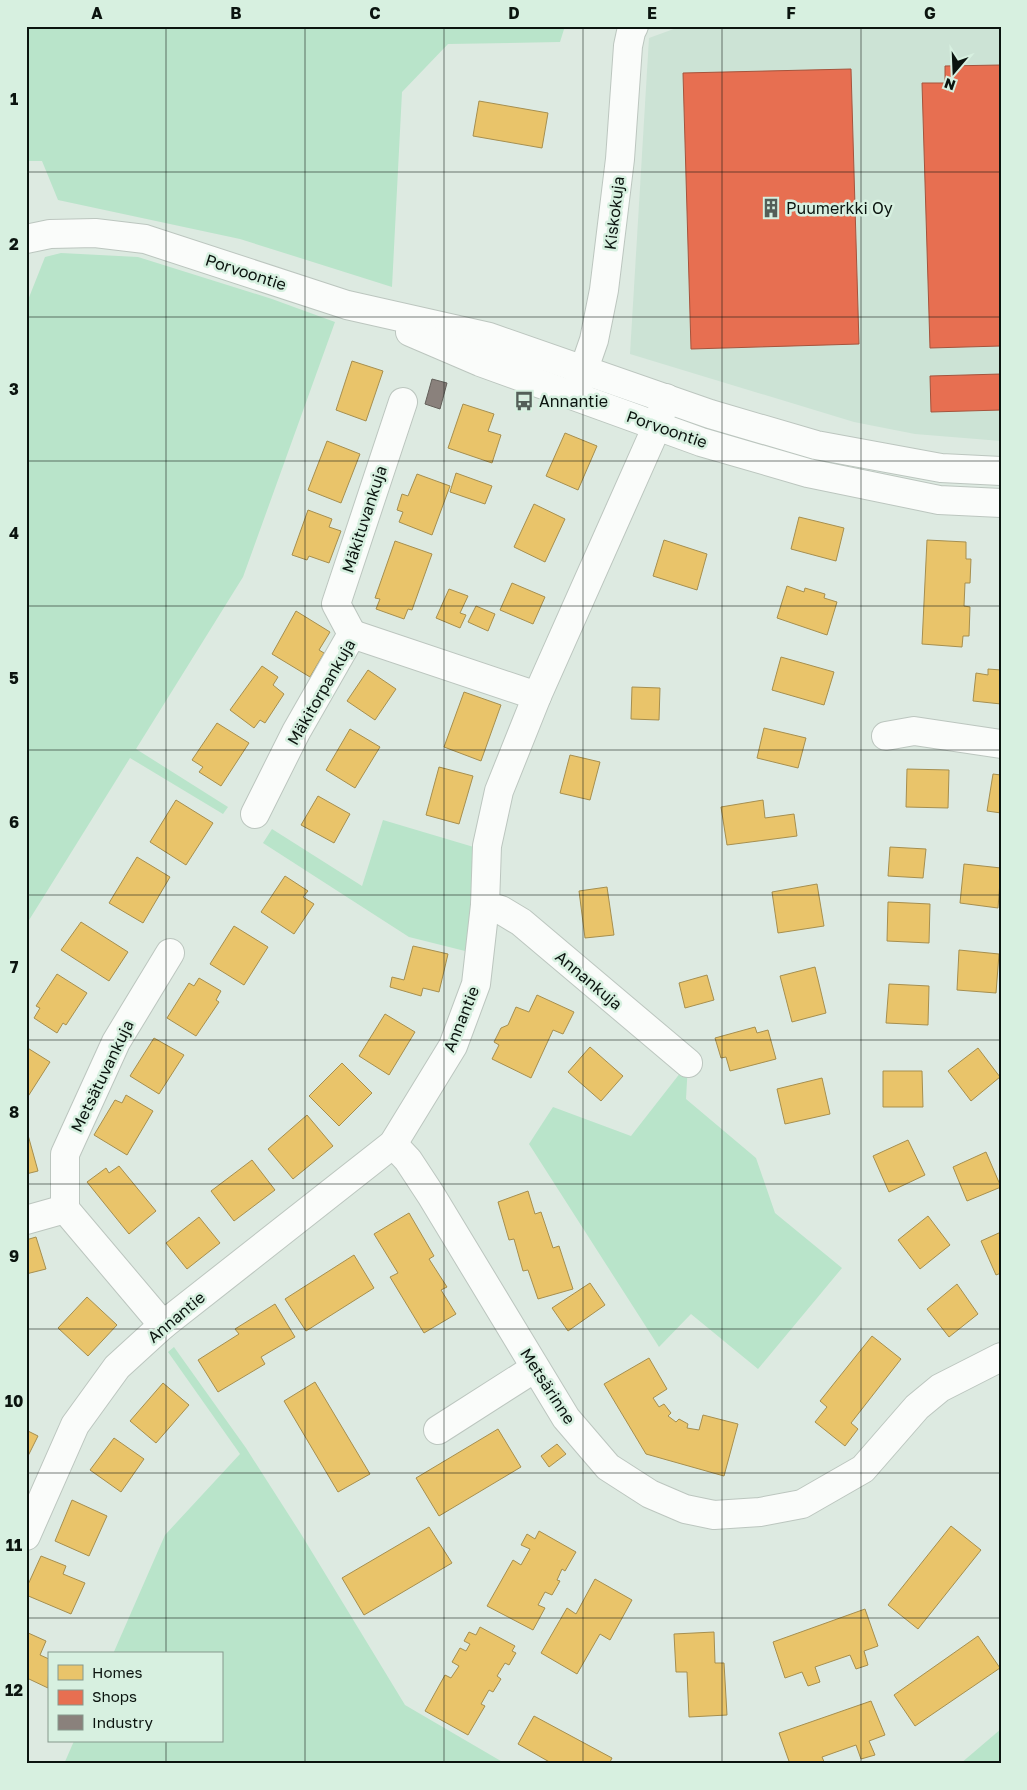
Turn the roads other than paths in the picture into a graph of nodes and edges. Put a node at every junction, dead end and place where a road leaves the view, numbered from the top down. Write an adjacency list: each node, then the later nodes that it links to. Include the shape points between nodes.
1 (634, 26): 4 (street, Kiskokuja, via 628,46 620,159 604,290)
2 (26, 239): 3 (street, Porvoontie, via 50,234 95,233 145,239)
3 (347, 305): 4 (street, Porvoontie, via 489,337); 5 (street, Porvoontie, via 480,362)
4 (584, 370): 5 (street, Kiskokuja); 6 (street, Porvoontie)
5 (575, 396): 8 (street, Porvoontie)
6 (666, 398): 8 (street, Annantie); 9 (street, Porvoontie, via 816,445 940,468)
7 (403, 402): 11 (street, Mäkituvankuja, via 336,604)
8 (657, 426): 10 (street, Porvoontie, via 808,473 939,500); 12 (street, Annantie)
9 (1001, 471)
10 (1001, 503)
11 (352, 634): 12 (street, Mäkitorpankuja); 15 (street, Mäkitorpankuja, via 296,732)
12 (537, 696): 16 (street, Annantie, via 499,791 487,846)
13 (886, 736): 14 (street, via 914,731)
14 (1001, 744)
15 (255, 814)
16 (485, 905): 18 (street, Annankuja, via 521,922); 19 (street, Annantie, via 476,984 456,1037)
17 (170, 953): 20 (street, Metsätuvankuja, via 116,1042 65,1154)
18 (688, 1063)
19 (393, 1144): 22 (street, Annantie); 24 (street, Metsärinne, via 431,1195)
20 (65, 1209): 21 (street); 22 (street)
21 (26, 1220)
22 (163, 1325): 26 (street, Annantie, via 117,1367 75,1425)
23 (1001, 1357): 24 (street, Metsärinne, via 940,1388 916,1407 863,1469 802,1504 760,1512 714,1515 650,1494 608,1467 566,1418)
24 (535, 1368): 25 (street)
25 (438, 1430)
26 (26, 1536)

